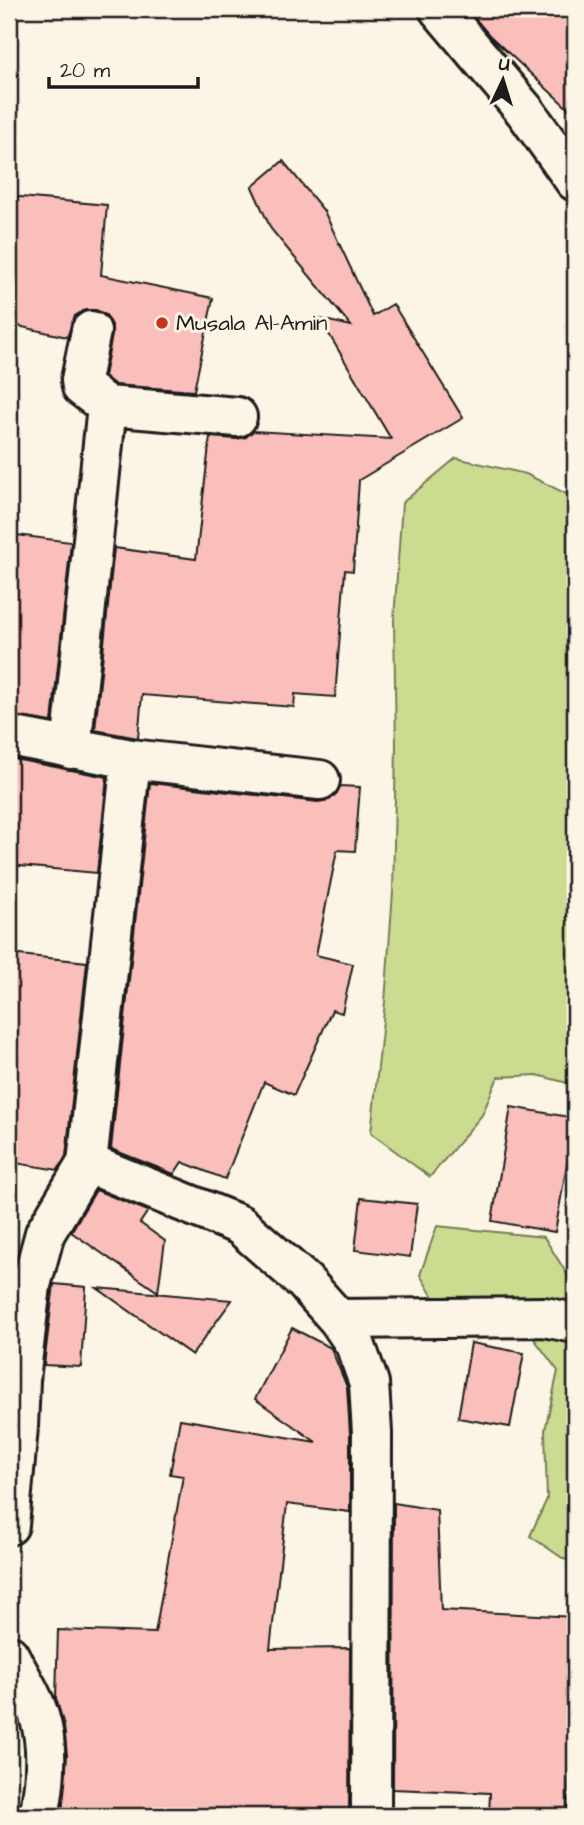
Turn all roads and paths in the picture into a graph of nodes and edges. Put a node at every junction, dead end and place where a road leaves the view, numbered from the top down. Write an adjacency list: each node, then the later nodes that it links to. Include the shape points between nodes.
1 (439, 9): 2 (street, via 525,111)
2 (575, 181)
3 (91, 331): 4 (street, via 82,387)
4 (107, 406): 5 (street); 7 (street)
5 (237, 417)
6 (9, 736): 7 (street)
7 (71, 749): 8 (street)
8 (131, 759): 9 (street); 10 (street)
9 (320, 780)
10 (87, 1163): 11 (street, via 240,1225 304,1281); 13 (street, via 45,1233 31,1285)
11 (338, 1319): 12 (street, via 544,1317); 16 (street, via 355,1344 370,1396)
12 (575, 1323)
13 (9, 1525)
14 (9, 1655): 15 (street, via 40,1718 45,1787)
15 (39, 1816)
16 (371, 1816)

